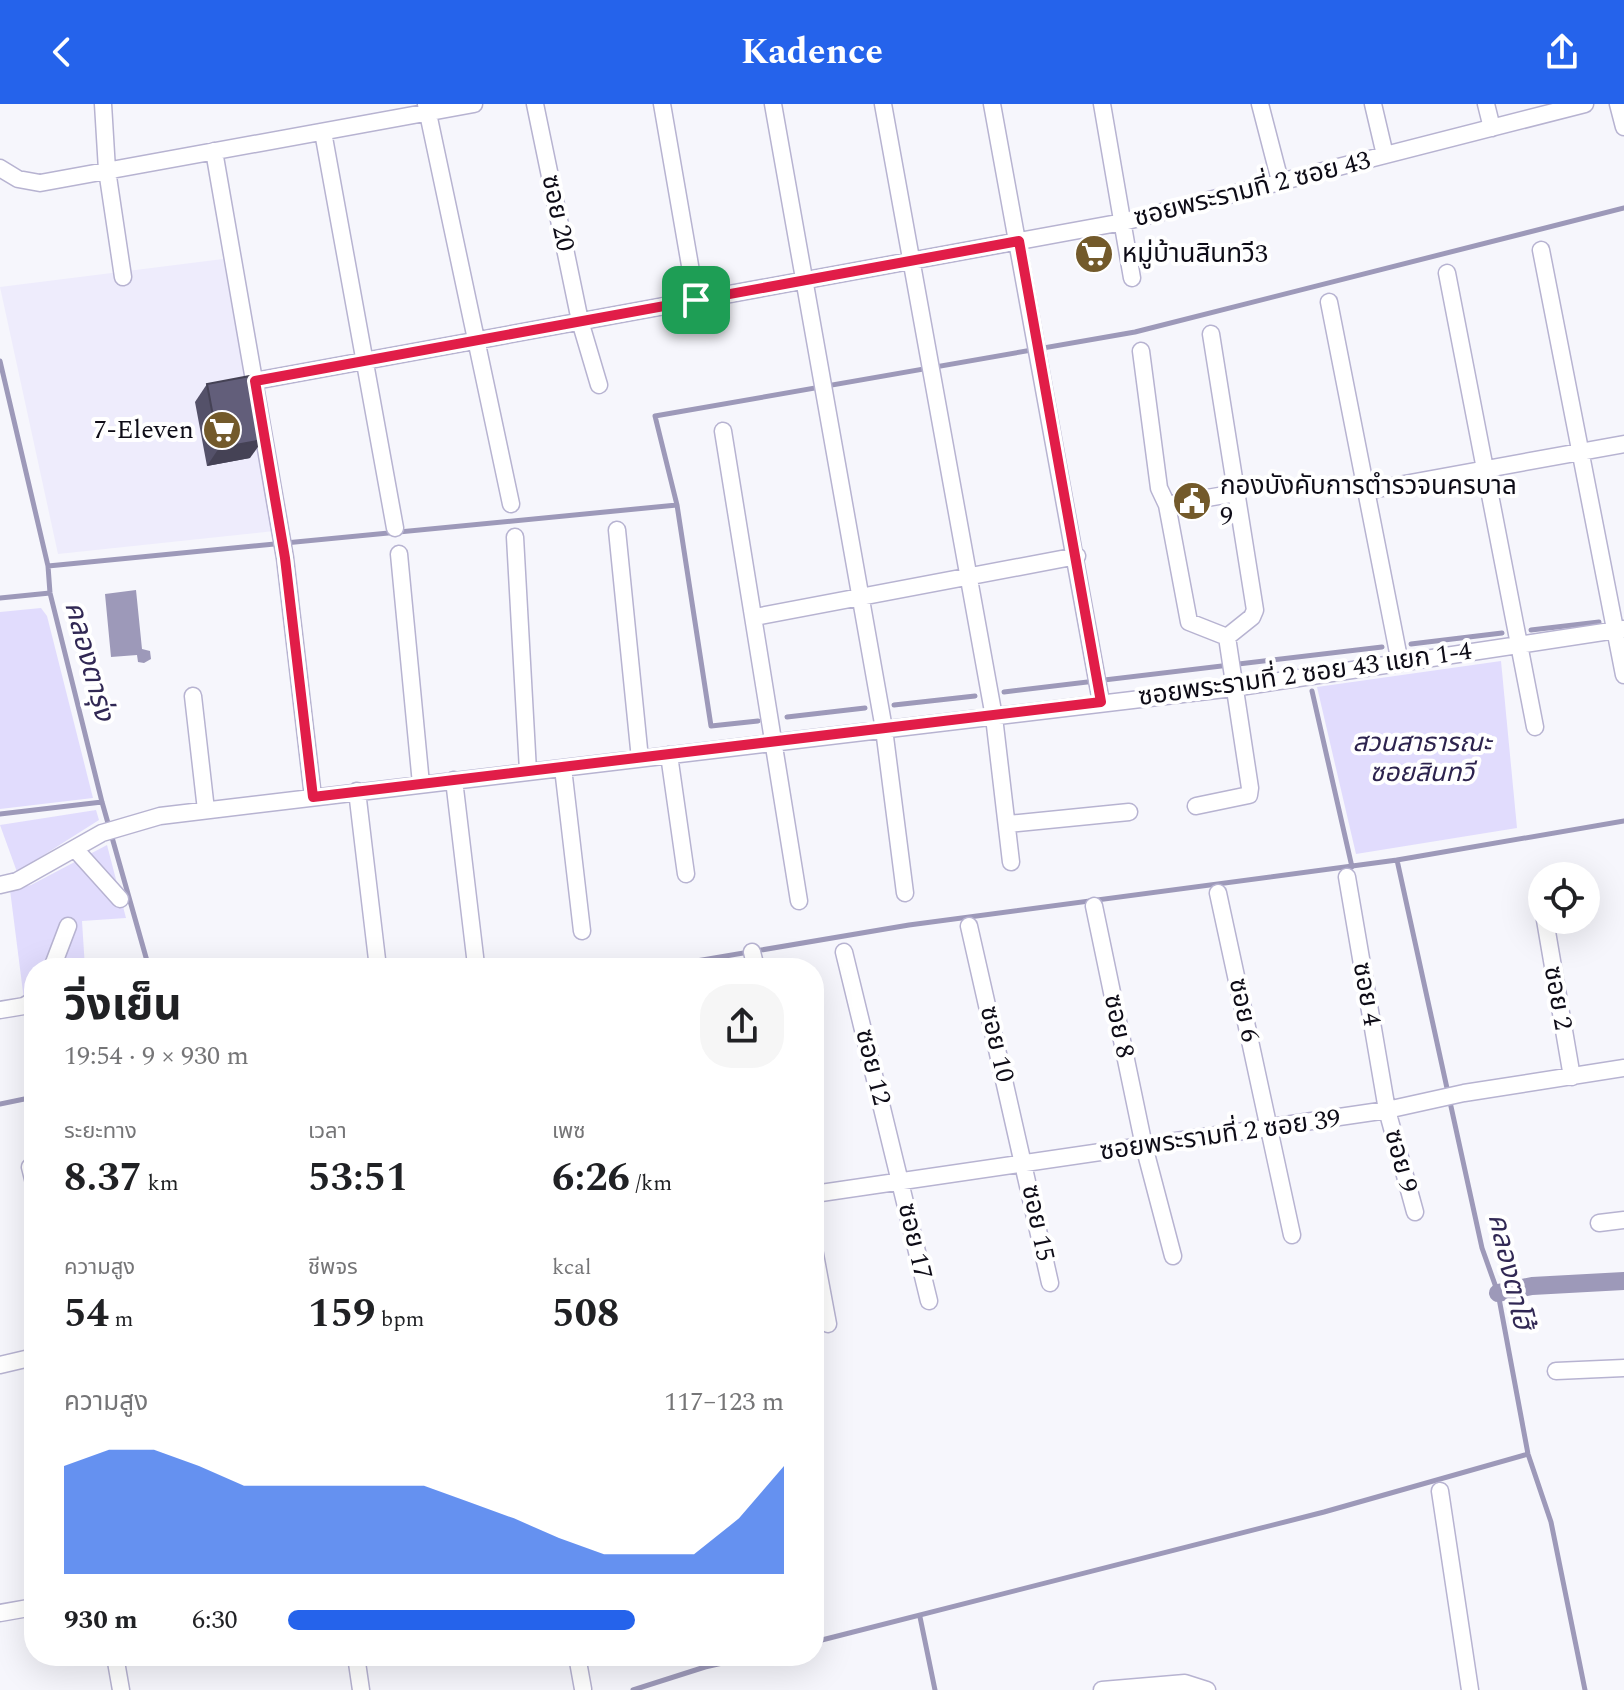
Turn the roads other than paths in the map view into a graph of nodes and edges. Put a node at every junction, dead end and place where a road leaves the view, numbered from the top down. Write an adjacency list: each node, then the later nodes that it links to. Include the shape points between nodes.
1 (474, 104): 14 (street)
2 (535, 104): 33 (street, ซอย 20)
3 (662, 104): 31 (street)
4 (773, 104): 30 (street)
5 (883, 104): 26 (street)
6 (992, 104): 24 (street)
7 (1102, 104): 23 (street)
8 (1260, 104): 22 (street)
9 (1373, 104): 19 (street)
10 (1486, 104): 16 (street)
11 (1585, 104): 16 (street, ซอยพระรามที่ 2 ซอย 43)
12 (1618, 104): 15 (street)
13 (103, 108): 21 (street)
14 (427, 108): 17 (street); 35 (street)
15 (1624, 127)
16 (1492, 128): 19 (street, ซอยพระรามที่ 2 ซอย 43)
17 (323, 132): 18 (street); 37 (street)
18 (214, 151): 21 (street); 38 (street)
19 (1385, 155): 22 (street, ซอยพระรามที่ 2 ซอย 43)
20 (0, 168): 21 (street, via 33,183)
21 (107, 170): 28 (street)
22 (1280, 181): 23 (street, ซอยพระรามที่ 2 ซอย 43)
23 (1123, 222): 24 (street, ซอยพระรามที่ 2 ซอย 43); 29 (street)
24 (1019, 241): 26 (street, ซอยพระรามที่ 2 ซอย 43); 52 (street)
25 (1541, 250): 42 (street)
26 (909, 261): 30 (street, ซอยพระรามที่ 2 ซอย 43); 53 (street)
27 (1447, 273): 43 (street)
28 (123, 277)
29 (1132, 278)
30 (804, 280): 31 (street, ซอยพระรามที่ 2 ซอย 43); 54 (street)
31 (696, 300): 33 (street, ซอยพระรามที่ 2 ซอย 43)
32 (1329, 302): 44 (street)
33 (580, 321): 35 (street, ซอยพระรามที่ 2 ซอย 43); 39 (street, ซอย 20)
34 (1211, 334): 45 (street)
35 (475, 341): 37 (street, ซอยพระรามที่ 2 ซอย 43); 46 (street)
36 (1141, 351): 47 (street, via 1159,488)
37 (365, 361): 38 (street, ซอยพระรามที่ 2 ซอย 43); 48 (street)
38 (255, 381): 75 (street, via 285,558)
39 (599, 385)
40 (723, 431): 55 (street)
41 (1624, 444): 42 (street)
42 (1580, 452): 43 (street); 56 (street)
43 (1485, 469): 44 (street); 58 (street)
44 (1366, 491): 59 (street)
45 (1236, 493): 47 (street); 57 (street, via 1255,610)
46 (511, 504)
47 (1167, 505): 57 (street, via 1189,622)
48 (395, 528)
49 (617, 530): 69 (street)
50 (515, 537): 71 (street)
51 (399, 554): 73 (street)
52 (1077, 556): 53 (street); 63 (street)
53 (968, 579): 54 (street); 64 (street)
54 (861, 596): 55 (street); 66 (street)
55 (755, 617): 67 (street)
56 (1620, 630): 58 (street, ซอยพระรามที่ 2 ซอย 43 แยก 1-4); 60 (street)
57 (1227, 637): 61 (street)
58 (1518, 643): 59 (street, ซอยพระรามที่ 2 ซอย 43 แยก 1-4); 65 (street)
59 (1400, 663): 61 (street, ซอยพระรามที่ 2 ซอย 43 แยก 1-4)
60 (1624, 675)
61 (1233, 688): 63 (street, ซอยพระรามที่ 2 ซอย 43 แยก 1-4); 76 (street, via 1249,795)
62 (193, 696): 77 (street)
63 (1101, 702): 64 (street, ซอยพระรามที่ 2 ซอย 43 แยก 1-4)
64 (994, 717): 66 (street, ซอยพระรามที่ 2 ซอย 43 แยก 1-4); 79 (street)
65 (1535, 727)
66 (884, 729): 67 (street, ซอยพระรามที่ 2 ซอย 43 แยก 1-4); 85 (street)
67 (776, 742): 68 (street, ซอยพระรามที่ 2 ซอย 43 แยก 1-4); 88 (street)
68 (669, 755): 69 (street, ซอยพระรามที่ 2 ซอย 43 แยก 1-4); 82 (street)
69 (640, 759): 70 (street, ซอยพระรามที่ 2 ซอย 43 แยก 1-4)
70 (563, 768): 71 (street, ซอยพระรามที่ 2 ซอย 43 แยก 1-4); 92 (street)
71 (528, 771): 72 (street, ซอยพระรามที่ 2 ซอย 43 แยก 1-4)
72 (454, 780): 73 (street, ซอยพระรามที่ 2 ซอย 43 แยก 1-4); 97 (street)
73 (421, 784): 74 (street, ซอยพระรามที่ 2 ซอย 43 แยก 1-4)
74 (357, 791): 75 (street, ซอยพระรามที่ 2 ซอย 43 แยก 1-4); 96 (street)
75 (313, 797): 77 (street, ซอยพระรามที่ 2 ซอย 43 แยก 1-4)
76 (1196, 806)
77 (206, 810): 80 (street, ซอยพระรามที่ 2 ซอย 43 แยก 1-4, via 102,833)
78 (1129, 812): 79 (street)
79 (1008, 824): 81 (street)
80 (75, 849): 84 (street, ซอยพระรามที่ 2 ซอย 43 แยก 1-4); 87 (street)
81 (1011, 862)
82 (686, 874)
83 (1347, 877): 102 (street, ซอย 4)
84 (0, 885)
85 (905, 893)
86 (1218, 893): 103 (street, ซอย 6)
87 (120, 899)
88 (799, 901)
89 (1094, 906): 104 (street, ซอย 8)
90 (68, 926): 95 (street)
91 (969, 926): 105 (street, ซอย 10)
92 (582, 931)
93 (1547, 934): 101 (street, ซอย 2)
94 (844, 952): 106 (street, ซอย 12)
95 (56, 958)
96 (377, 958)
97 (475, 958)
98 (24, 1006): 99 (street)
99 (0, 1010)
100 (1624, 1068): 101 (street, ซอยพระรามที่ 2 ซอย 39)
101 (1572, 1077): 102 (street, ซอยพระรามที่ 2 ซอย 39)
102 (1387, 1110): 103 (street, ซอยพระรามที่ 2 ซอย 39); 108 (street, ซอย 9)
103 (1270, 1128): 104 (street, ซอยพระรามที่ 2 ซอย 39); 111 (street, ซอย 6)
104 (1144, 1146): 105 (street, ซอยพระรามที่ 2 ซอย 39); 112 (street, ซอย 8)
105 (1025, 1163): 106 (street, ซอยพระรามที่ 2 ซอย 39); 113 (street, ซอย 15)
106 (901, 1182): 107 (street, ซอยพระรามที่ 2 ซอย 39); 114 (street, ซอย 17)
107 (824, 1193)
108 (1415, 1212)
109 (1624, 1220): 110 (street)
110 (1599, 1223)
111 (1292, 1235)
112 (1173, 1256)
113 (1050, 1283)
114 (929, 1301)
115 (824, 1303): 116 (street)
116 (828, 1324)
117 (24, 1359): 118 (street)
118 (0, 1365)
119 (1624, 1368): 120 (street)
120 (1556, 1371)
121 (1440, 1491): 132 (street)
122 (24, 1609): 123 (street)
123 (0, 1613)
124 (117, 1666): 128 (street)
125 (357, 1666): 129 (street)
126 (579, 1666): 127 (street)
127 (583, 1689)
128 (121, 1690)
129 (361, 1690)
130 (1102, 1690): 131 (street, via 1185,1683)
131 (1207, 1690)
132 (1470, 1690)

